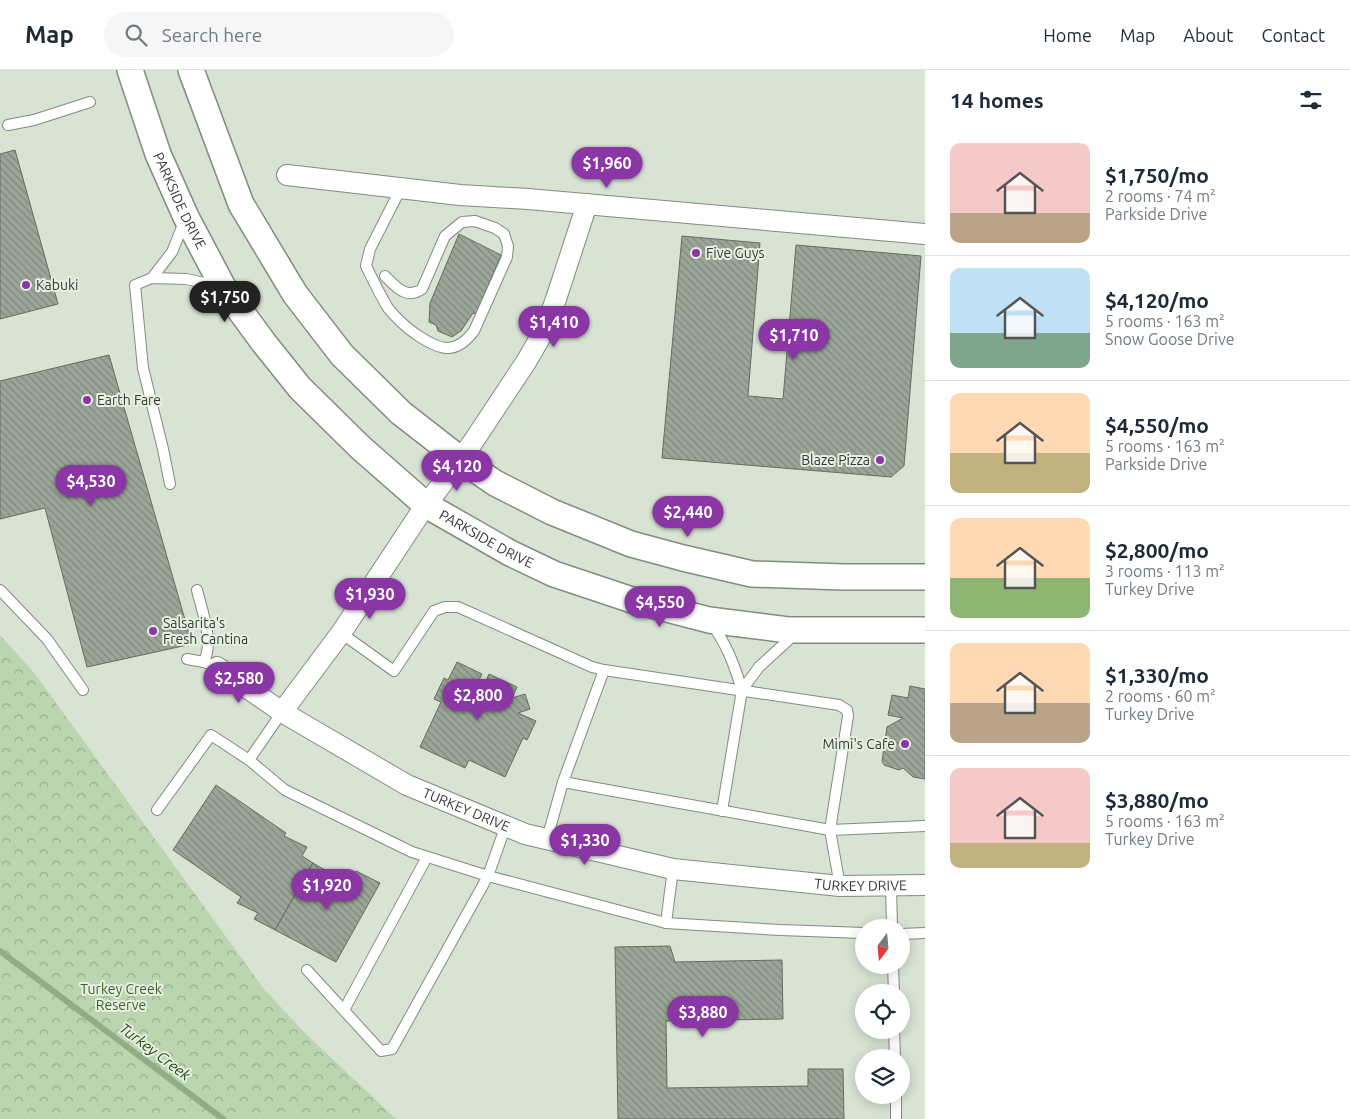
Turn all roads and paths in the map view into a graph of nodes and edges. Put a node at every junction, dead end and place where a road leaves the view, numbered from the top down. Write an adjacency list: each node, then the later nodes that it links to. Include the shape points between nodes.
1 (130, 70): 8 (street, PARKSIDE DRIVE, via 158,154)
2 (192, 70): 13 (street, via 241,204 295,294 342,355 401,413)
3 (90, 102): 4 (lane)
4 (8, 125)
5 (287, 176): 6 (street)
6 (401, 188): 7 (street); 10 (lane, via 370,249 366,266 389,308 409,329 433,346 456,347 467,340 507,257 504,234 475,221 462,222 445,236 422,289 416,293 399,290)
7 (587, 204): 9 (street); 13 (street, via 544,331)
8 (186, 217): 11 (lane, via 172,252); 12 (street, PARKSIDE DRIVE)
9 (925, 234)
10 (385, 276)
11 (152, 278): 12 (lane, via 186,279); 14 (lane, via 135,285 142,368)
12 (223, 287): 15 (street, PARKSIDE DRIVE, via 300,388)
13 (460, 459): 15 (street); 16 (street, via 495,483 552,512 631,544 683,558 752,574)
14 (170, 484)
15 (426, 505): 19 (street, PARKSIDE DRIVE, via 554,574 632,600); 21 (street)
16 (925, 576)
17 (0, 590): 26 (lane, via 47,639)
18 (197, 590): 24 (lane)
19 (709, 620): 20 (street, PARKSIDE DRIVE); 27 (lane, via 724,641)
20 (799, 630): 22 (street, PARKSIDE DRIVE); 27 (lane, via 759,667)
21 (341, 633): 25 (lane, via 394,671 434,611 458,607); 28 (street)
22 (919, 633)
23 (187, 659): 24 (lane)
24 (211, 664): 28 (street, TURKEY DRIVE)
25 (604, 670): 27 (lane); 30 (lane)
26 (83, 690)
27 (742, 690): 32 (lane); 35 (lane, via 839,705 847,710)
28 (282, 712): 29 (lane); 33 (street, TURKEY DRIVE, via 407,785)
29 (249, 760): 31 (lane, via 212,735); 37 (lane, via 285,790 412,852)
30 (563, 782): 32 (lane); 36 (lane)
31 (158, 810)
32 (722, 811): 35 (lane)
33 (506, 826): 36 (street, TURKEY DRIVE); 39 (lane)
34 (925, 826): 35 (lane)
35 (830, 830): 41 (lane)
36 (547, 839): 38 (street, TURKEY DRIVE)
37 (427, 856): 39 (lane); 49 (lane)
38 (673, 869): 41 (street, TURKEY DRIVE); 44 (lane)
39 (488, 876): 44 (lane); 49 (lane, via 392,1049 382,1051)
40 (925, 885): 42 (street, TURKEY DRIVE)
41 (840, 886): 42 (street, TURKEY DRIVE)
42 (891, 886): 43 (lane)
43 (892, 919)
44 (666, 923): 45 (lane)
45 (855, 933)
46 (925, 933): 47 (lane)
47 (910, 934)
48 (307, 970): 49 (lane)
49 (344, 1010)
50 (896, 1104): 51 (lane)
51 (896, 1119)

